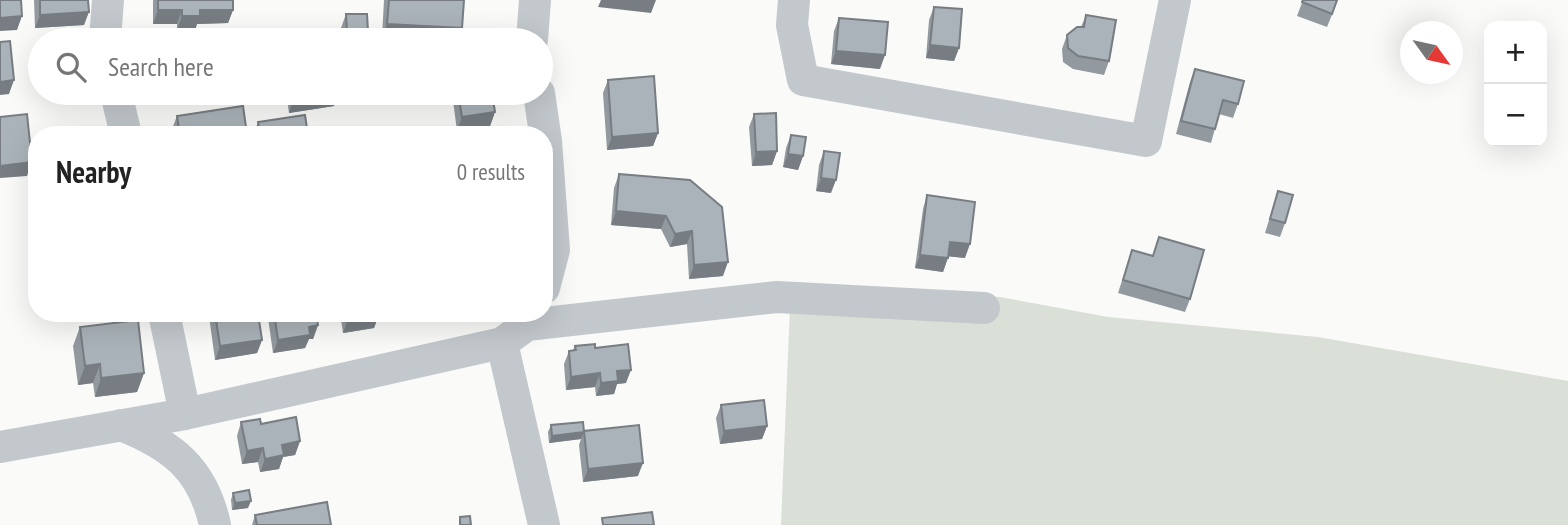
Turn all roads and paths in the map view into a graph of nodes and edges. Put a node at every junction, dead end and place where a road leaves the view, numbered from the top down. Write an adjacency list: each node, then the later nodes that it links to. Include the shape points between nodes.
1 (108, 0): 5 (street)
2 (536, 0): 6 (street)
3 (794, 0): 4 (street, via 792,25 803,80 1146,141)
4 (1175, 0)
5 (107, 28)
6 (533, 28)
7 (119, 105): 9 (street)
8 (541, 105): 10 (street)
9 (124, 126)
10 (544, 126)
11 (553, 236): 12 (street)
12 (553, 254)
13 (984, 308): 14 (street, via 778,297)
14 (553, 317)
15 (166, 322): 18 (street)
16 (526, 322): 17 (street)
17 (502, 343): 18 (street); 22 (street)
18 (185, 414): 19 (street)
19 (121, 425): 20 (street); 21 (street, via 159,440 195,473)
20 (0, 447)
21 (215, 525)
22 (544, 525)

